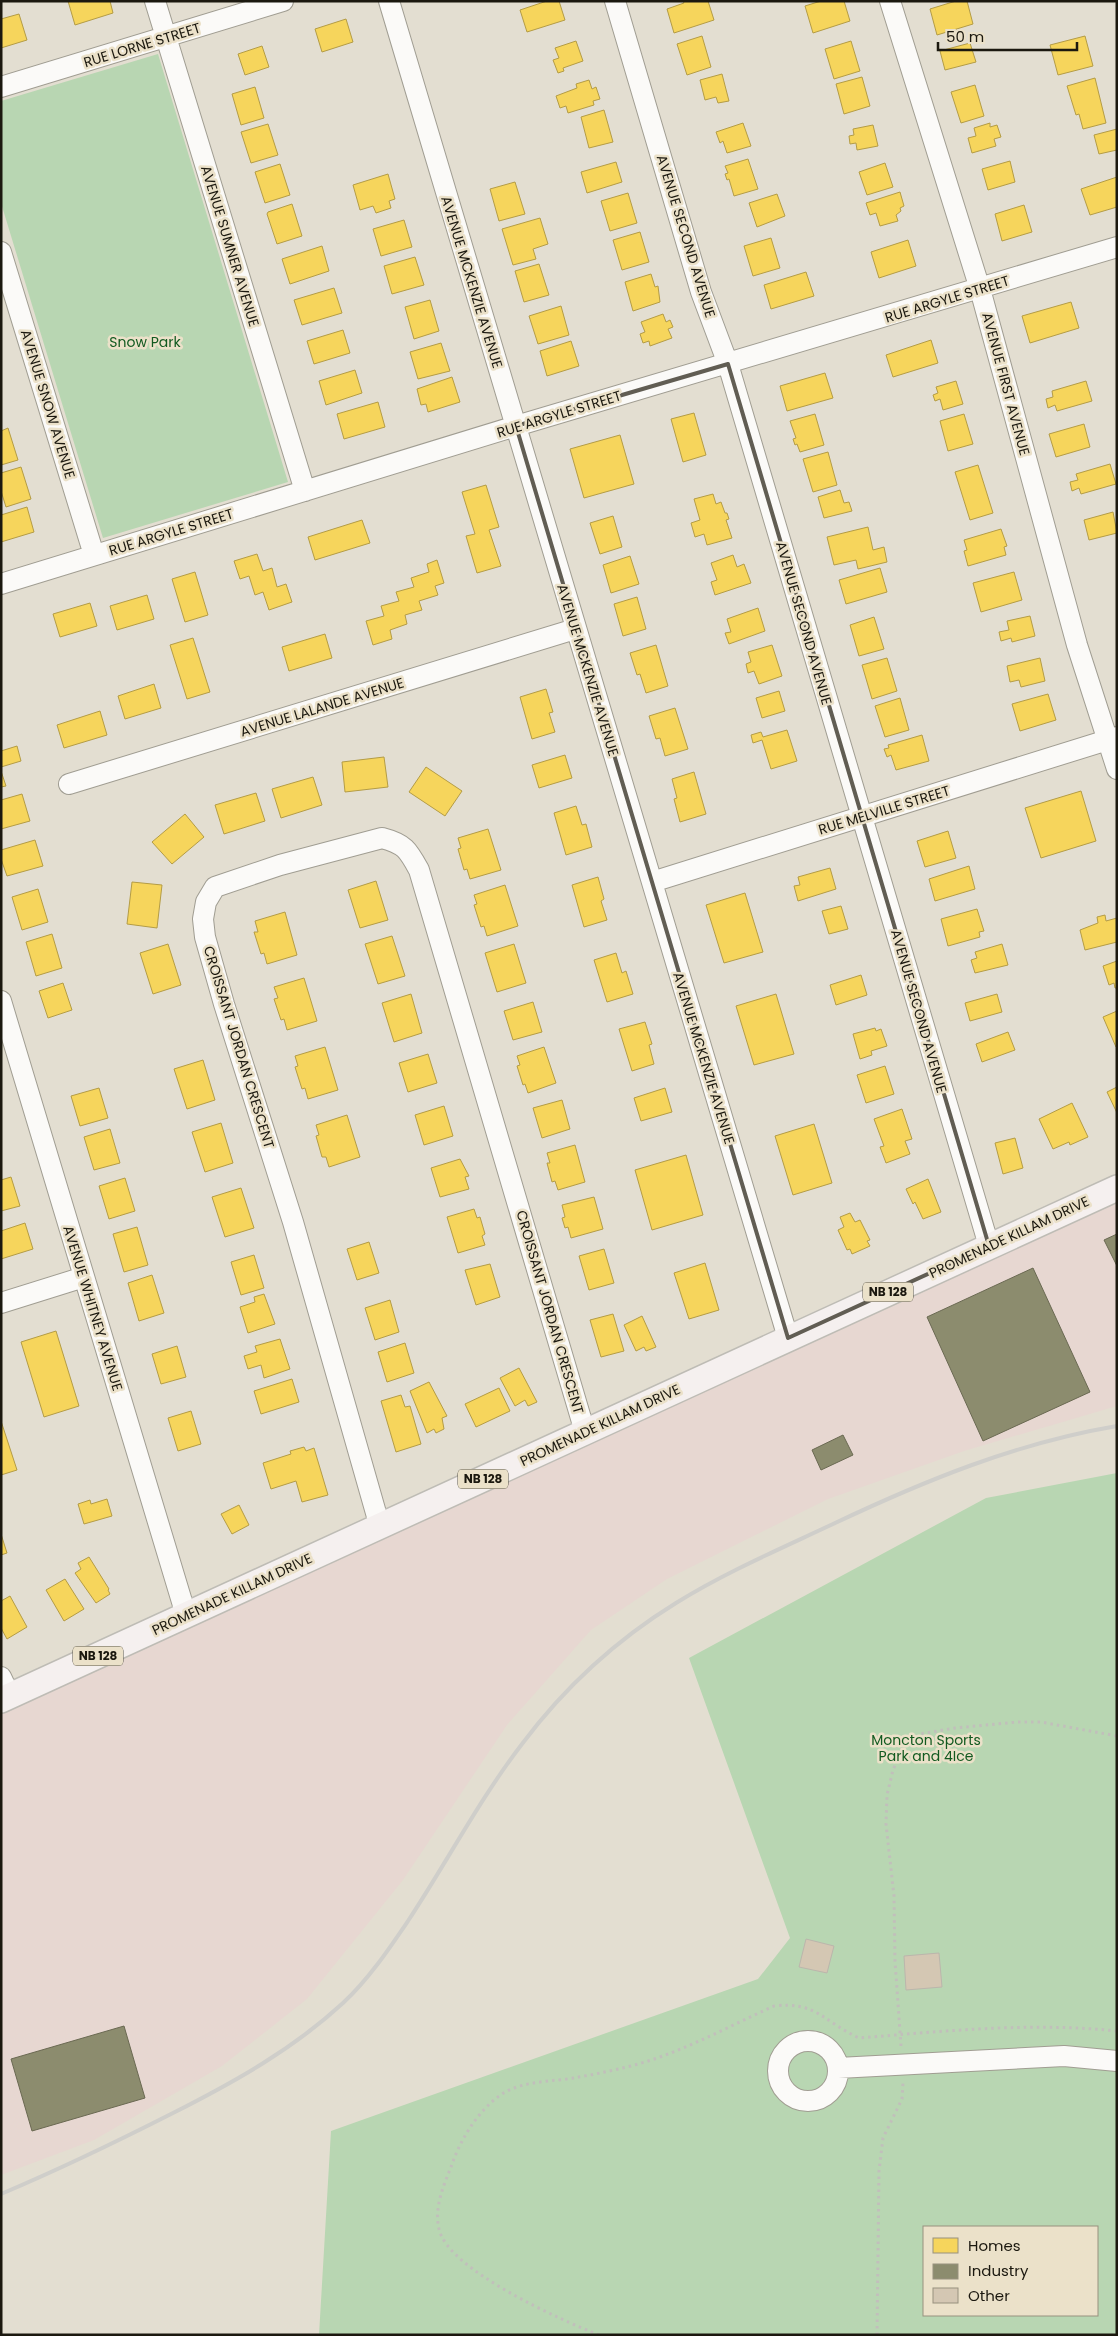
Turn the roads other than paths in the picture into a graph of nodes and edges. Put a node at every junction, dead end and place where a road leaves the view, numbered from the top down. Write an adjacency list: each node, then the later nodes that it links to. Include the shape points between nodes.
1 (156, 1): 6 (street, AVENUE SUMNER AVENUE)
2 (283, 1): 6 (street, RUE LORNE STREET)
3 (389, 1): 12 (street, AVENUE MCKENZIE AVENUE)
4 (615, 1): 11 (street, AVENUE SECOND AVENUE, via 702,292)
5 (890, 1): 10 (street, AVENUE FIRST AVENUE)
6 (166, 37): 7 (street, RUE LORNE STREET); 13 (street, AVENUE SUMNER AVENUE)
7 (1, 88)
8 (1117, 247): 10 (street, RUE ARGYLE STREET)
9 (1, 252): 14 (street, AVENUE SNOW AVENUE)
10 (980, 289): 11 (street, RUE ARGYLE STREET); 17 (street, AVENUE FIRST AVENUE, via 1077,646)
11 (728, 364): 12 (street, RUE ARGYLE STREET); 20 (street, AVENUE SECOND AVENUE)
12 (516, 426): 13 (street, RUE ARGYLE STREET); 16 (street, AVENUE MCKENZIE AVENUE)
13 (305, 491): 14 (street, RUE ARGYLE STREET)
14 (94, 556): 15 (street, RUE ARGYLE STREET)
15 (1, 584)
16 (575, 629): 19 (street, AVENUE LALANDE AVENUE); 21 (street, AVENUE MCKENZIE AVENUE)
17 (1112, 738): 18 (street, AVENUE FIRST AVENUE); 20 (street, RUE MELVILLE STREET)
18 (1117, 769)
19 (69, 784)
20 (861, 817): 21 (street, RUE MELVILLE STREET); 24 (street, AVENUE SECOND AVENUE)
21 (652, 882): 27 (street, AVENUE MCKENZIE AVENUE)
22 (1, 1001): 25 (street, AVENUE WHITNEY AVENUE)
23 (1117, 1188): 24 (main road, PROMENADE KILLAM DRIVE / NB 128)
24 (988, 1246): 27 (main road, PROMENADE KILLAM DRIVE / NB 128)
25 (84, 1277): 26 (street); 30 (street, AVENUE WHITNEY AVENUE)
26 (1, 1303)
27 (788, 1338): 28 (main road, PROMENADE KILLAM DRIVE / NB 128)
28 (585, 1432): 29 (main road, PROMENADE KILLAM DRIVE / NB 128); 29 (street, CROISSANT JORDAN CRESCENT, via 419,870 410,854 398,842 382,838 280,865 215,887 206,902 205,937 293,1222)
29 (380, 1527): 30 (main road, PROMENADE KILLAM DRIVE / NB 128)
30 (186, 1615): 31 (main road, PROMENADE KILLAM DRIVE / NB 128)
31 (4, 1691)
32 (1117, 2061): 33 (street, via 1064,2056)
33 (838, 2068)

